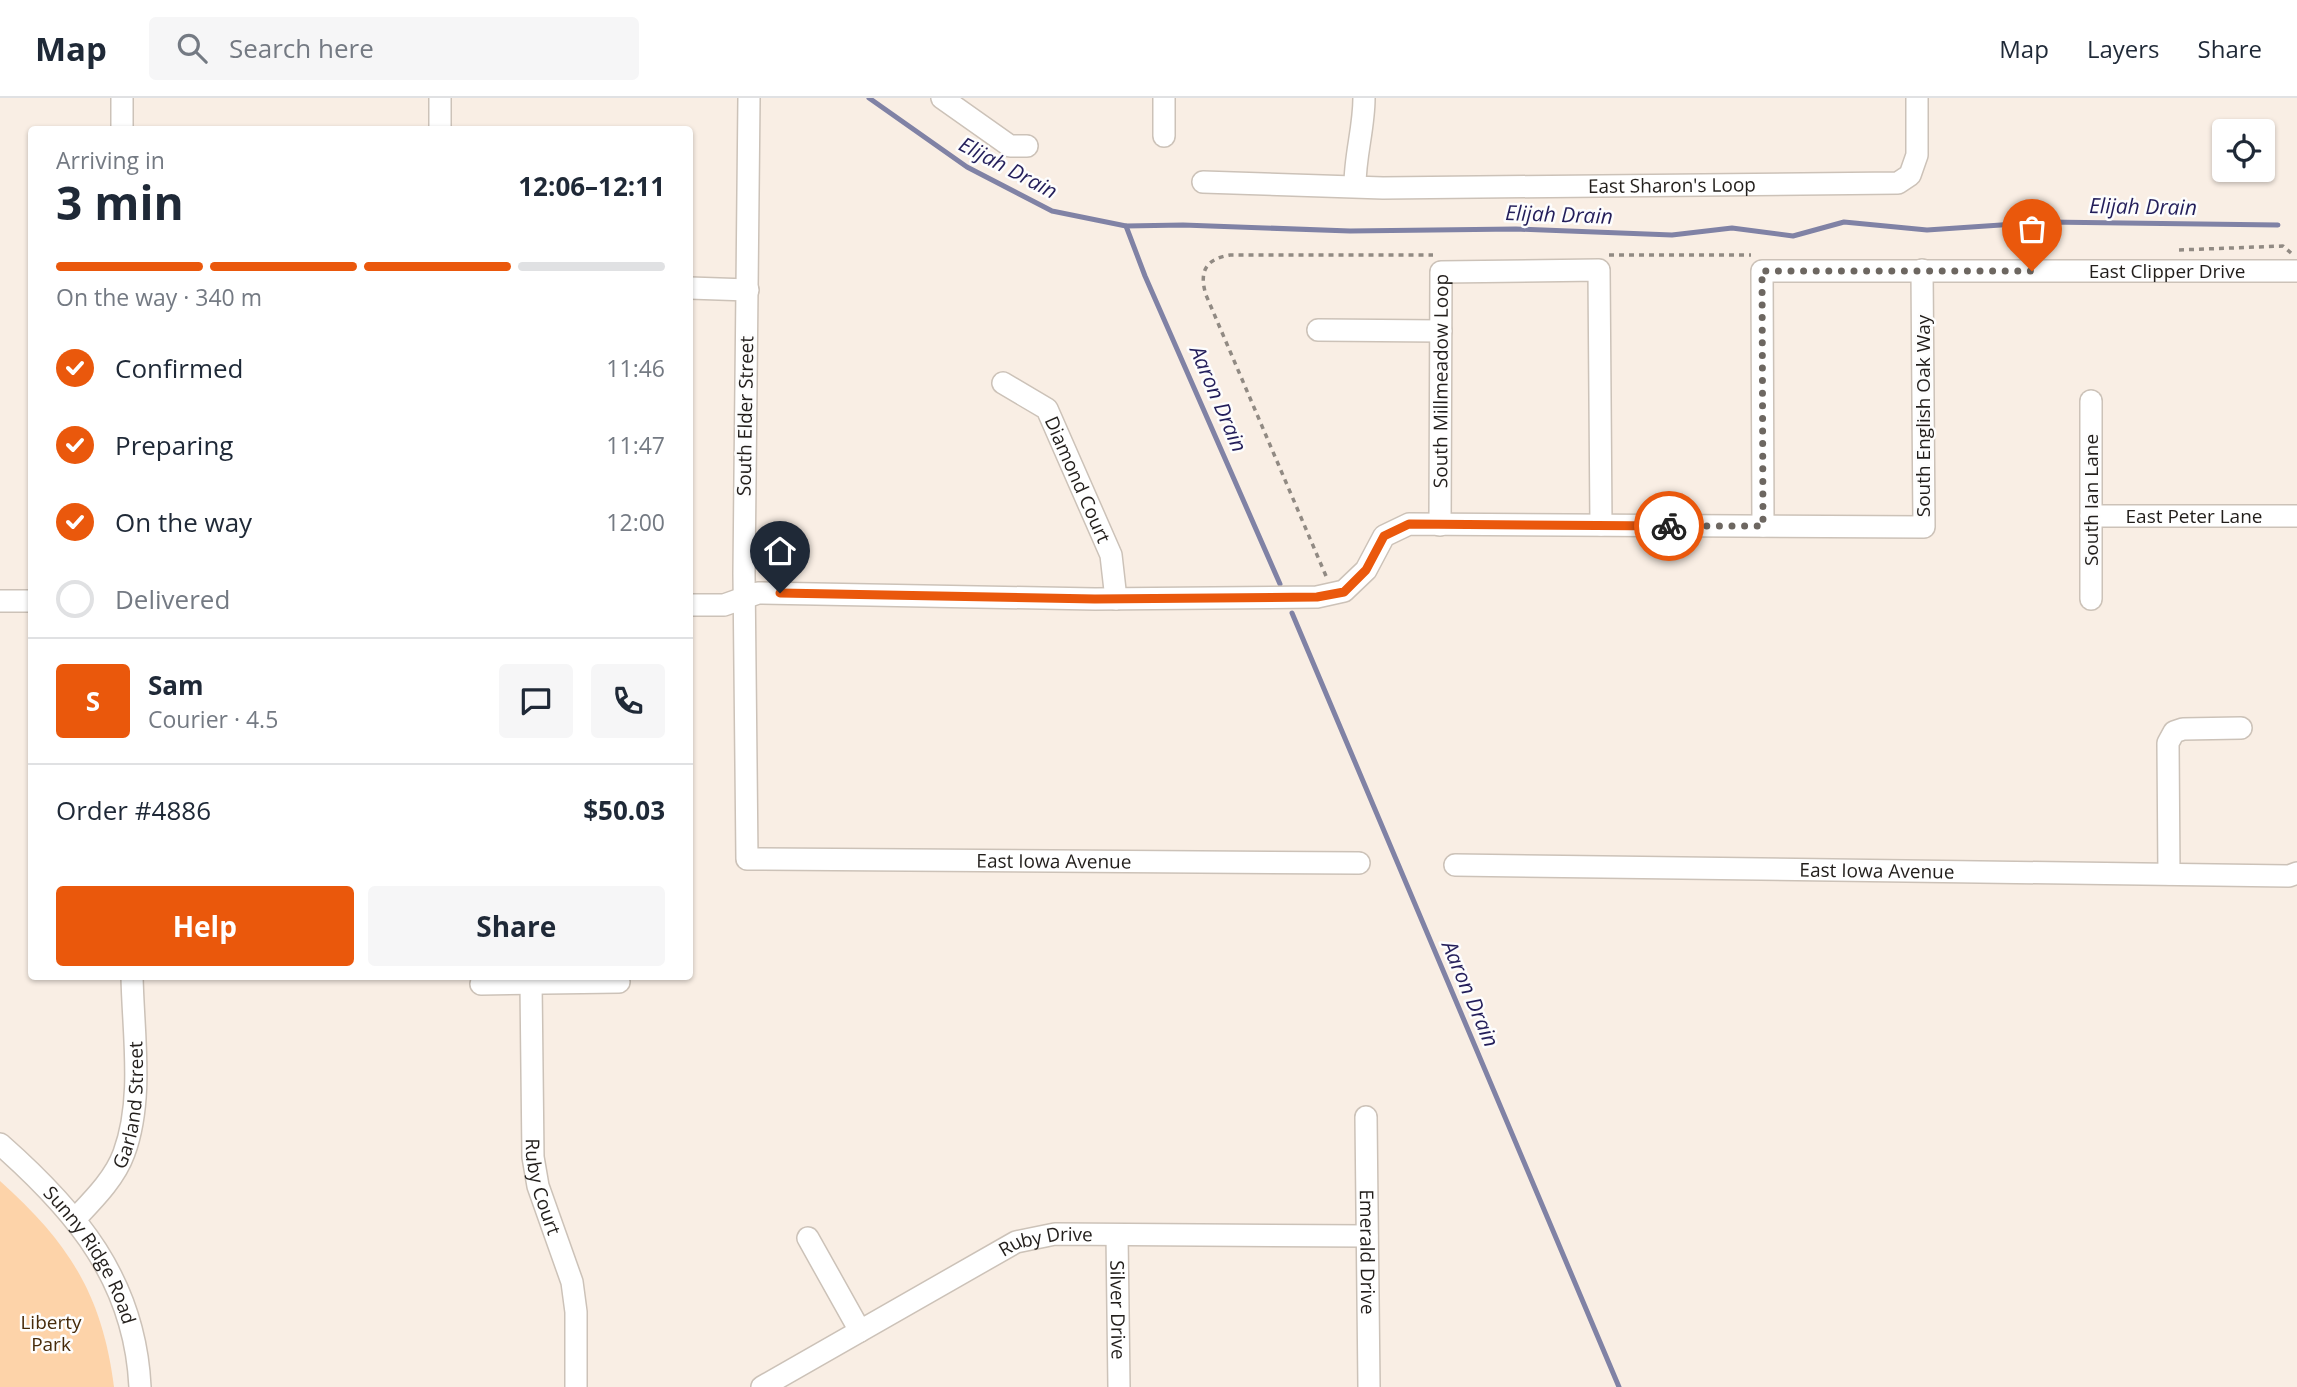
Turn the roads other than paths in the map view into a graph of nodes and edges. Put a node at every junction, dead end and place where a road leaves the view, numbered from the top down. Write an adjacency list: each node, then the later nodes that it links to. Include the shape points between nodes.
1 (122, 98): 8 (street)
2 (440, 98): 9 (street)
3 (750, 98): 17 (street, South Elder Street)
4 (942, 98): 11 (street, via 1010,146)
5 (1164, 98): 10 (street)
6 (1364, 98): 13 (street)
7 (1917, 98): 13 (street, East Sharon's Loop, via 1917,155 1910,175 1898,183)
8 (122, 126)
9 (440, 126)
10 (1164, 136)
11 (1027, 146)
12 (1203, 182): 13 (street, East Sharon's Loop)
13 (1355, 185)
14 (1922, 270): 15 (street, East Clipper Drive); 26 (street, East Clipper Drive, via 1762,271); 26 (street, South English Oak Way, via 1924,527)
15 (2297, 271)
16 (693, 288): 17 (street)
17 (748, 290): 27 (street, South Elder Street)
18 (1318, 330): 19 (street)
19 (1441, 331): 24 (street, South Millmeadow Loop); 25 (street, South Millmeadow Loop, via 1441,272 1599,270)
20 (1003, 383): 28 (street, Diamond Court, via 1047,409 1111,555)
21 (2091, 401): 22 (street, South Ian Lane)
22 (2091, 516): 23 (street, East Peter Lane); 29 (street, South Ian Lane)
23 (2297, 516)
24 (1440, 525): 25 (street); 28 (street, via 1409,524 1384,536 1366,570 1344,592)
25 (1601, 525): 26 (street)
26 (1763, 526)
27 (745, 598): 28 (street, via 758,593); 32 (street, via 724,605); 34 (street, South Elder Street)
28 (1116, 599)
29 (2091, 599)
30 (0, 600): 31 (street)
31 (28, 600)
32 (693, 605)
33 (2241, 728): 38 (street, via 2183,729 2174,732 2168,743)
34 (747, 859): 35 (street, East Iowa Avenue)
35 (1359, 863)
36 (1455, 865): 38 (street, East Iowa Avenue)
37 (2297, 873): 38 (street, East Iowa Avenue)
38 (2169, 874)
39 (132, 980): 45 (street, Garland Street, via 134,1093 124,1154 102,1190)
40 (620, 982): 42 (street)
41 (481, 984): 42 (street)
42 (531, 984): 51 (street, Ruby Court, via 533,1157 538,1186 572,1282)
43 (1366, 1117): 47 (street, Emerald Drive)
44 (0, 1144): 45 (street, Sunny Ridge Road)
45 (76, 1218): 50 (street, Sunny Ridge Road, via 116,1283 129,1319)
46 (1117, 1235): 47 (street, Ruby Drive); 49 (street, Ruby Drive, via 1055,1234 1016,1242); 53 (street, Silver Drive)
47 (1367, 1236): 54 (street, Emerald Drive)
48 (808, 1238): 49 (street)
49 (860, 1331): 52 (street, Ruby Drive)
50 (141, 1387)
51 (576, 1387)
52 (762, 1387)
53 (1119, 1387)
54 (1369, 1387)

